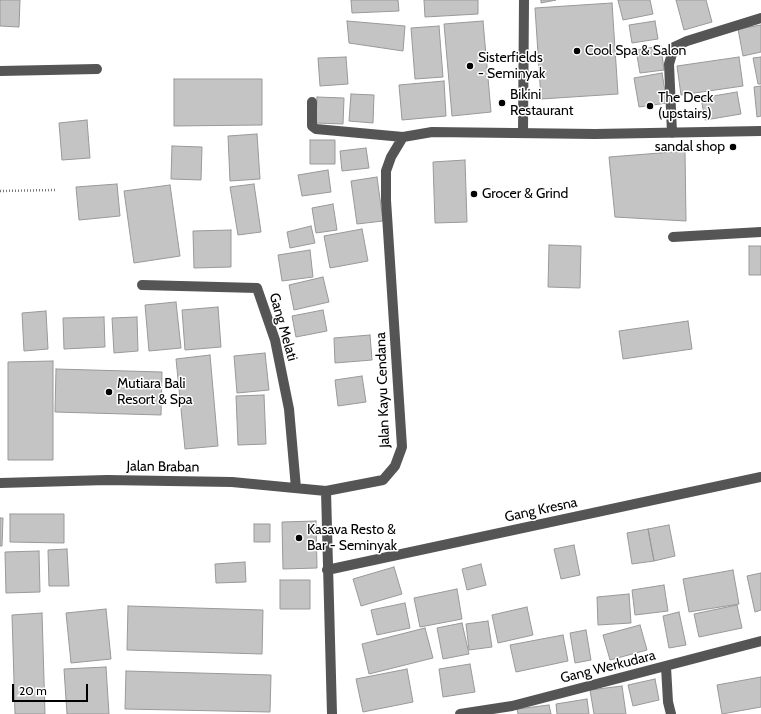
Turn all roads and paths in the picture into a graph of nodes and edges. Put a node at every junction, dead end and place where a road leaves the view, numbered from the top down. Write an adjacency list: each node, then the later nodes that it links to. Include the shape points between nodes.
1 (524, 0): 7 (street)
2 (761, 18): 8 (street, via 674,47 669,64)
3 (97, 69): 4 (street)
4 (0, 71)
5 (312, 102): 9 (street, via 312,126 316,129)
6 (761, 131): 8 (street)
7 (523, 133): 8 (street); 9 (street, via 432,132)
8 (672, 133)
9 (403, 137): 18 (street, Jalan Kayu Cendana, via 390,158 386,171 402,447 395,466 383,480)
10 (56, 190): 11 (path)
11 (0, 191)
12 (761, 232): 13 (street)
13 (673, 237)
14 (142, 285): 17 (street, Gang Melati, via 257,288 275,340 289,409)
15 (761, 477): 19 (street, Gang Kresna)
16 (0, 484): 17 (street, Jalan Braban, via 122,480 232,482)
17 (296, 488): 18 (street, Jalan Braban)
18 (326, 491): 19 (street)
19 (327, 570): 22 (street)
20 (761, 641): 21 (street, Gang Werkudara)
21 (666, 667): 23 (street, Gang Werkudara, via 512,706); 24 (street, via 668,702)
22 (332, 714)
23 (460, 714)
24 (672, 714)

